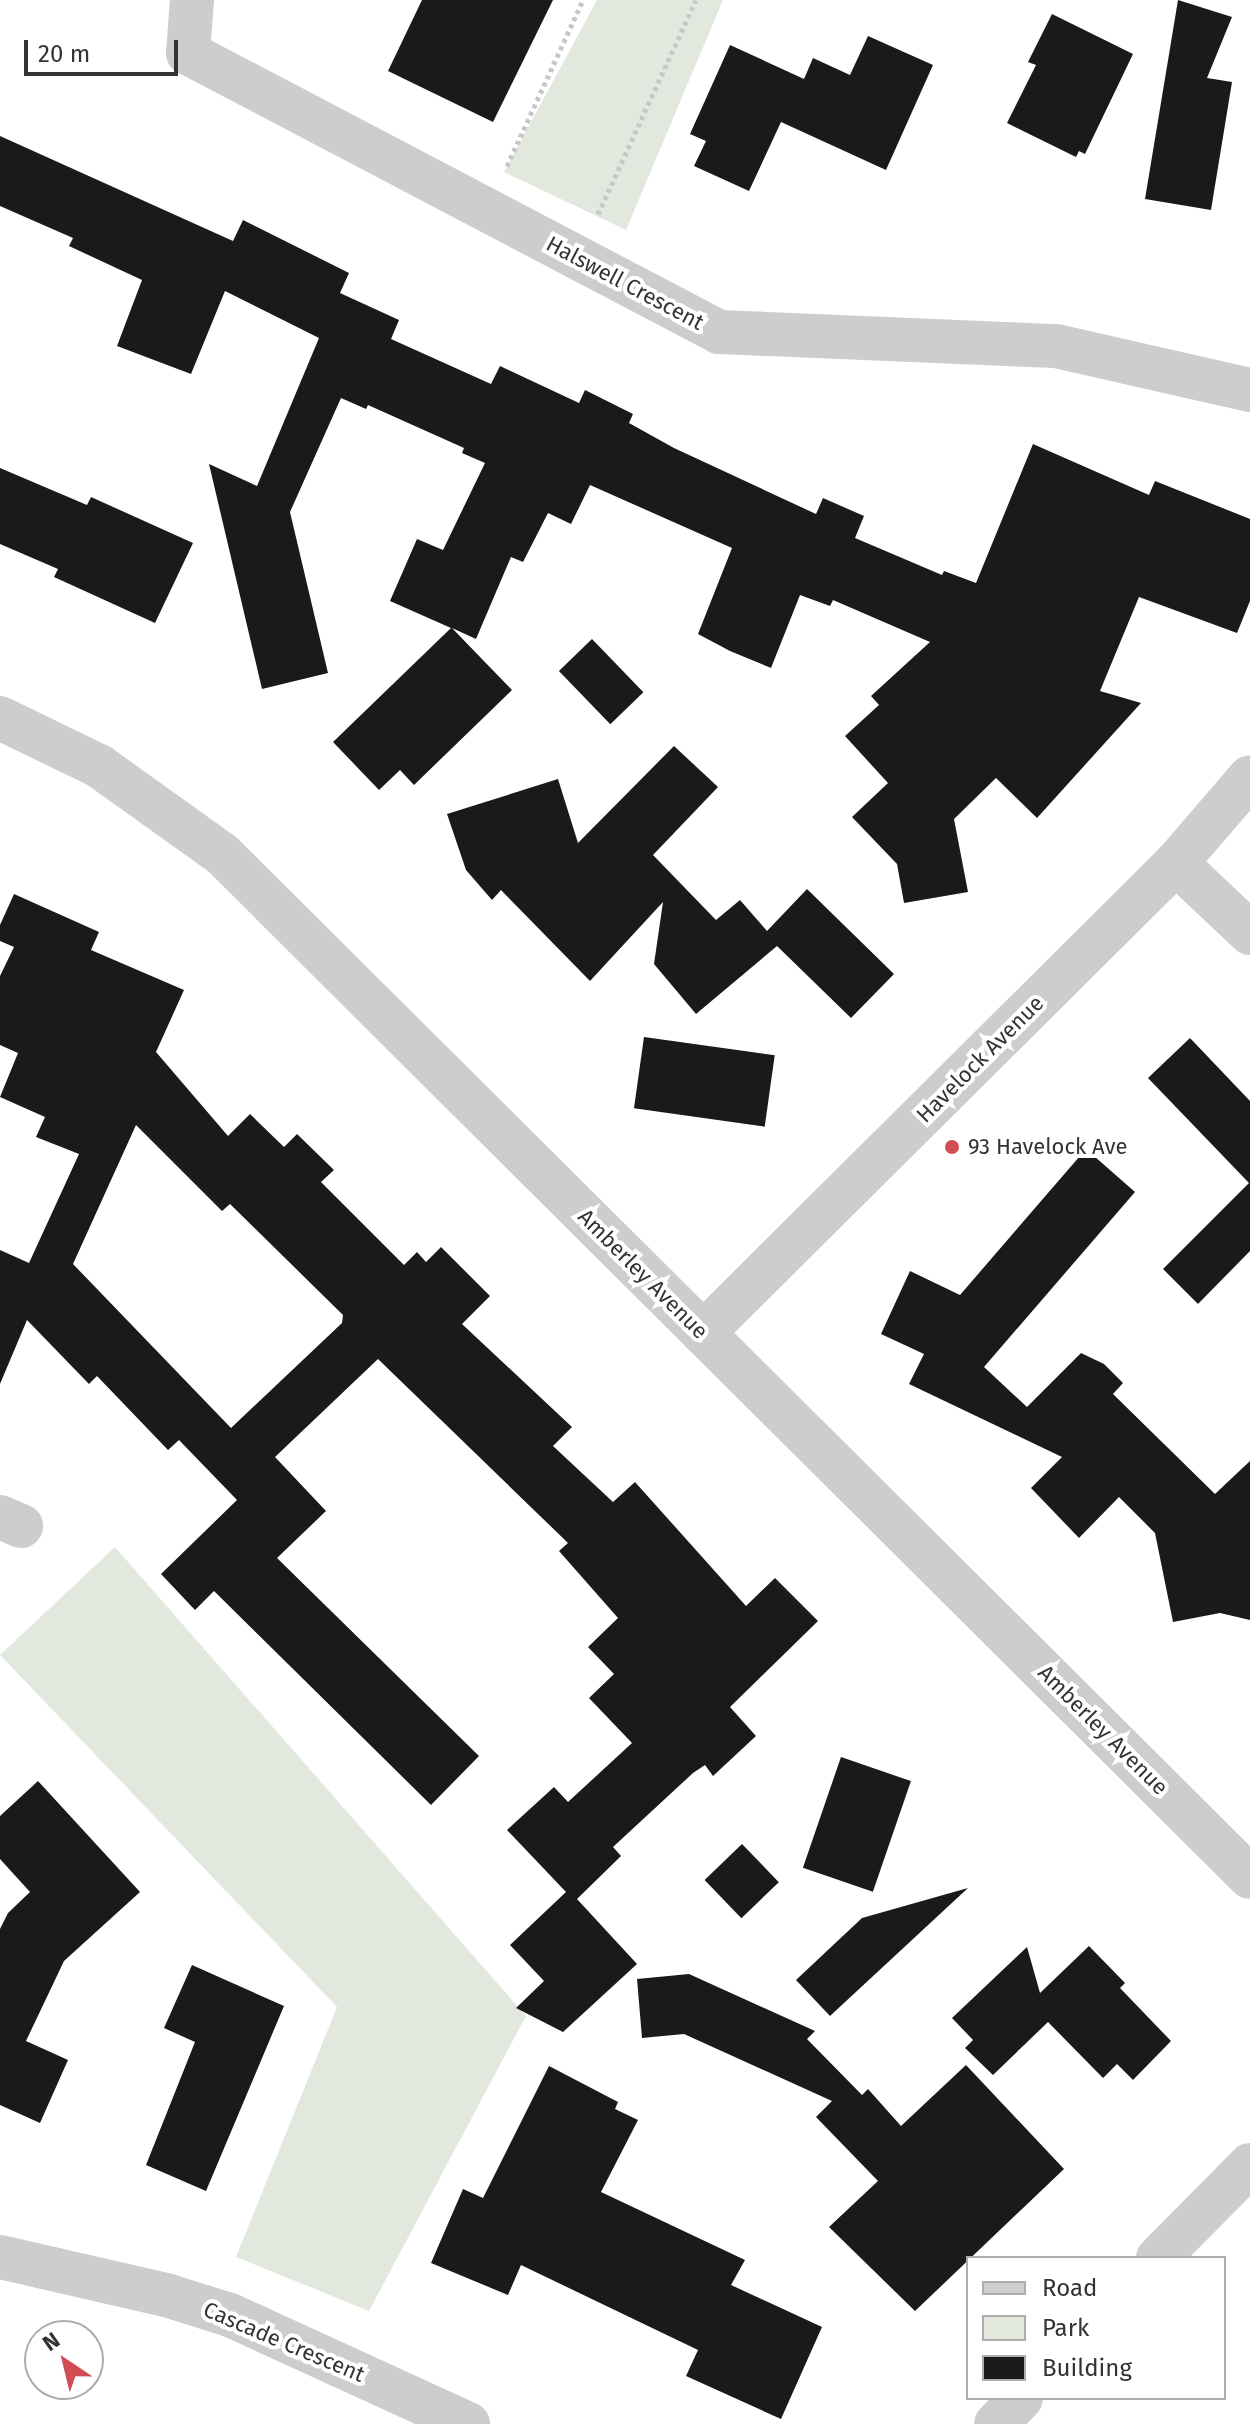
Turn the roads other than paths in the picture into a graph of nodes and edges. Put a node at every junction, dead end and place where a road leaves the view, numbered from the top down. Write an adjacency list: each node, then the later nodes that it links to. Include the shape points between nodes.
1 (192, 0): 2 (street, Halswell Crescent, via 188,53 719,332 1056,346)
2 (1250, 390)
3 (0, 718): 7 (street, Amberley Avenue, via 99,766 222,854)
4 (1250, 777): 5 (street, Havelock Avenue)
5 (1176, 863): 6 (street); 7 (street, Havelock Avenue)
6 (1250, 933)
7 (703, 1333): 8 (street, Amberley Avenue)
8 (1250, 1877)
9 (1250, 2165): 10 (street)
10 (1160, 2256)
11 (0, 2257): 13 (street, Cascade Crescent, via 230,2315)
12 (1019, 2400): 14 (street)
13 (468, 2424)
14 (996, 2424)

